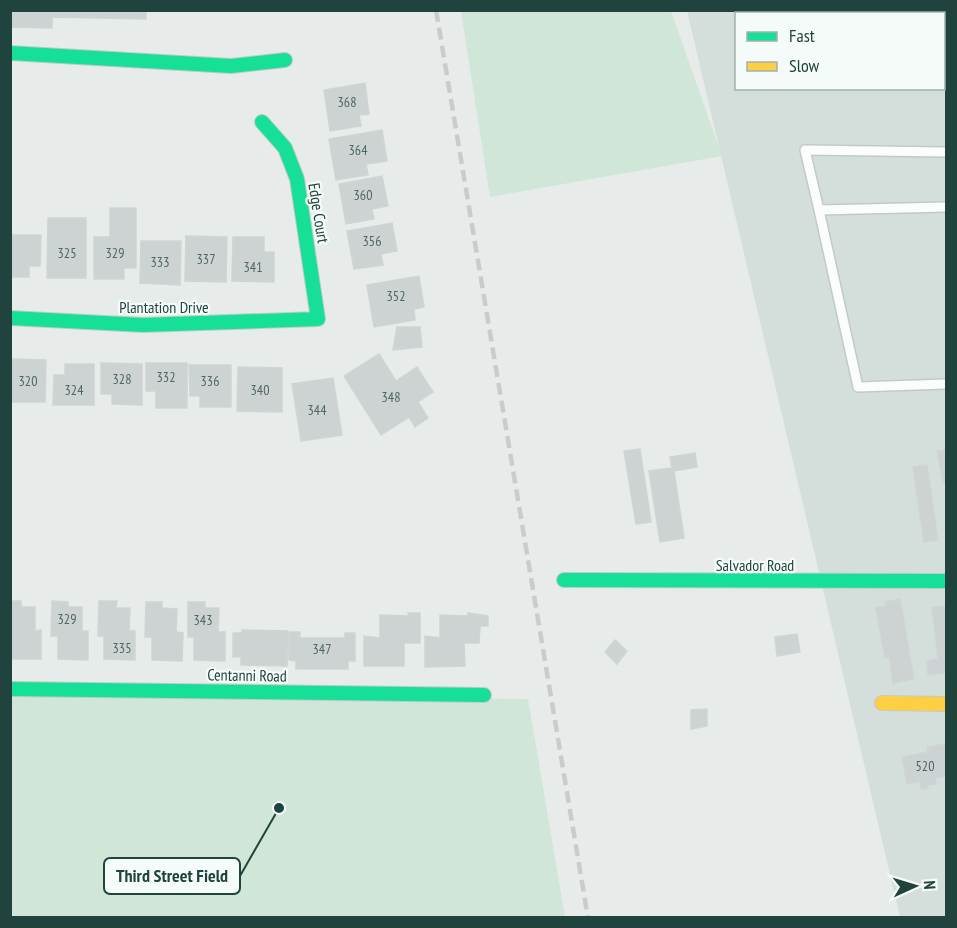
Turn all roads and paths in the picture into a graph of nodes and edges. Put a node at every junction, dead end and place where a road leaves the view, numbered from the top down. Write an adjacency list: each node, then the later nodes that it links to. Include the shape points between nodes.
1 (10, 53): 2 (street, via 231,66)
2 (285, 60)
3 (262, 122): 8 (street, Edge Court, via 285,148 297,179)
4 (946, 152): 6 (lane, via 805,150)
5 (946, 207): 6 (lane)
6 (819, 210): 9 (lane, via 858,387)
7 (10, 318): 8 (street, Plantation Drive, via 143,326)
8 (318, 319)
9 (946, 384)
10 (564, 580): 11 (street, Salvador Road)
11 (946, 581)
12 (10, 689): 13 (street, Centanni Road)
13 (484, 695)
14 (882, 704): 15 (street)
15 (946, 704)

